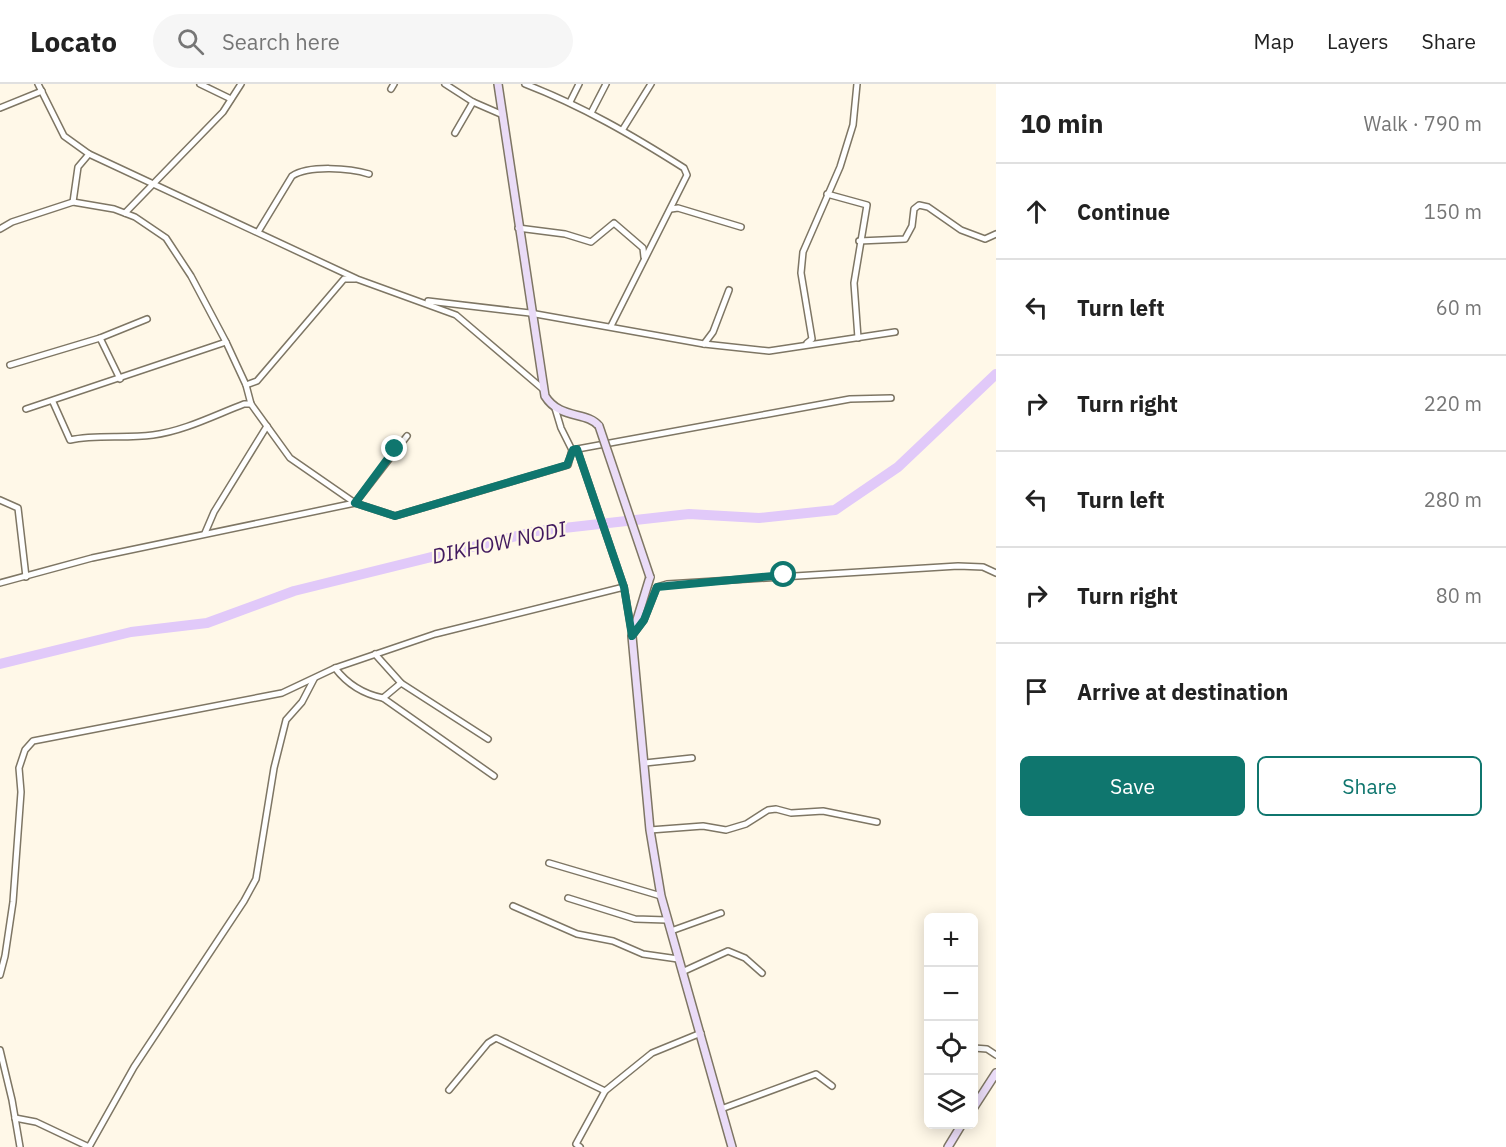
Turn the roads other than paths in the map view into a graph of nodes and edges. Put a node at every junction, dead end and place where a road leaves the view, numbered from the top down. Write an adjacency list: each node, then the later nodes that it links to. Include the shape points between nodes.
1 (38, 84): 11 (street)
2 (200, 84): 12 (street)
3 (241, 84): 12 (street)
4 (445, 84): 13 (street)
5 (498, 84): 17 (main road)
6 (525, 84): 14 (street)
7 (579, 84): 14 (street)
8 (606, 84): 16 (street)
9 (651, 84): 18 (street)
10 (857, 84): 23 (street, via 853,125)
11 (42, 91): 15 (street); 20 (street, via 64,136)
12 (231, 99): 22 (street, via 191,148)
13 (473, 102): 17 (street); 19 (street)
14 (570, 102): 16 (street)
15 (0, 108)
16 (591, 113): 18 (street)
17 (505, 116): 28 (main road)
18 (623, 129): 25 (street, via 684,168 687,176)
19 (455, 133)
20 (89, 154): 22 (street); 24 (street, via 78,167)
21 (369, 174): 30 (street, via 351,168 300,171 292,176)
22 (154, 183): 26 (street); 30 (street)
23 (827, 194): 32 (street, via 867,205); 45 (street, via 803,252 801,273 812,339)
24 (73, 202): 26 (street); 29 (street)
25 (671, 209): 27 (street, via 678,207); 33 (street)
26 (125, 213): 43 (street, via 166,238)
27 (741, 227)
28 (518, 228): 33 (street, via 591,242 614,223 643,248); 37 (main road)
29 (0, 229)
30 (258, 232): 34 (street)
31 (996, 234): 32 (street, via 985,239 961,230 919,205 914,209 905,239)
32 (859, 242): 42 (street, via 854,283)
33 (644, 258): 39 (street)
34 (357, 279): 36 (street); 48 (street, via 344,279 257,381)
35 (729, 290): 44 (street, via 713,332)
36 (420, 301): 37 (street); 49 (street, via 456,315)
37 (530, 313): 39 (street); 49 (main road)
38 (147, 319): 41 (street)
39 (611, 326): 44 (street)
40 (895, 332): 42 (street)
41 (100, 338): 46 (street); 47 (street)
42 (858, 338): 45 (street)
43 (226, 342): 47 (street); 48 (street)
44 (704, 344): 45 (street, via 769,351)
45 (806, 344)
46 (10, 365)
47 (120, 379): 51 (street)
48 (246, 385): 52 (street)
49 (544, 390): 53 (main road)
50 (891, 398): 57 (street, via 850,399)
51 (53, 402): 52 (street, via 70,440 152,436); 54 (street)
52 (251, 404): 55 (street)
53 (555, 408): 57 (street, via 561,428); 65 (main road, bridge, via 599,426 650,577)
54 (26, 409)
55 (267, 426): 59 (street, via 290,458); 60 (street)
56 (407, 436): 59 (street)
57 (575, 450): 59 (street, via 567,465 395,516); 64 (street)
58 (0, 500): 62 (street, via 18,507)
59 (355, 503): 60 (street)
60 (205, 533): 62 (street)
61 (996, 573): 65 (street, via 983,567 958,566 667,584 657,587 644,620)
62 (26, 577): 63 (street)
63 (0, 583)
64 (624, 587): 65 (street); 66 (street, via 435,634)
65 (632, 636): 73 (main road)
66 (375, 654): 67 (street); 69 (street)
67 (335, 668): 68 (street); 70 (street, via 343,679 366,694)
68 (315, 677): 87 (street, via 282,693 33,741 19,768 21,792 13,902); 101 (street, via 302,702 286,720 256,879 134,1067)
69 (401, 683): 70 (street); 71 (street)
70 (383, 698): 74 (street)
71 (488, 739)
72 (692, 759): 73 (street)
73 (645, 763): 76 (main road)
74 (494, 776)
75 (878, 822): 76 (street, via 823,811 791,813 776,809 726,830 703,826)
76 (650, 830): 78 (main road)
77 (549, 863): 78 (street)
78 (661, 896): 82 (main road)
79 (568, 898): 82 (street, via 635,919)
80 (513, 906): 84 (street, via 577,934 613,941 643,954)
81 (721, 912): 83 (street)
82 (667, 920): 83 (main road)
83 (671, 931): 84 (main road)
84 (678, 959): 85 (main road)
85 (682, 972): 86 (street, via 728,951 745,958); 88 (main road)
86 (762, 973)
87 (0, 975)
88 (701, 1033): 95 (street, via 652,1053); 97 (main road)
89 (978, 1048): 91 (street)
90 (0, 1050): 98 (street)
91 (996, 1055)
92 (996, 1073): 96 (main road)
93 (832, 1086): 97 (street, via 816,1074)
94 (449, 1090): 95 (street, via 496,1038)
95 (605, 1091): 102 (street, via 576,1144)
96 (978, 1101)
97 (721, 1109): 103 (main road)
98 (15, 1118): 100 (street); 101 (street, via 36,1122)
99 (959, 1129): 104 (main road)
100 (20, 1147)
101 (89, 1147)
102 (580, 1147)
103 (732, 1147)
104 (948, 1147)

